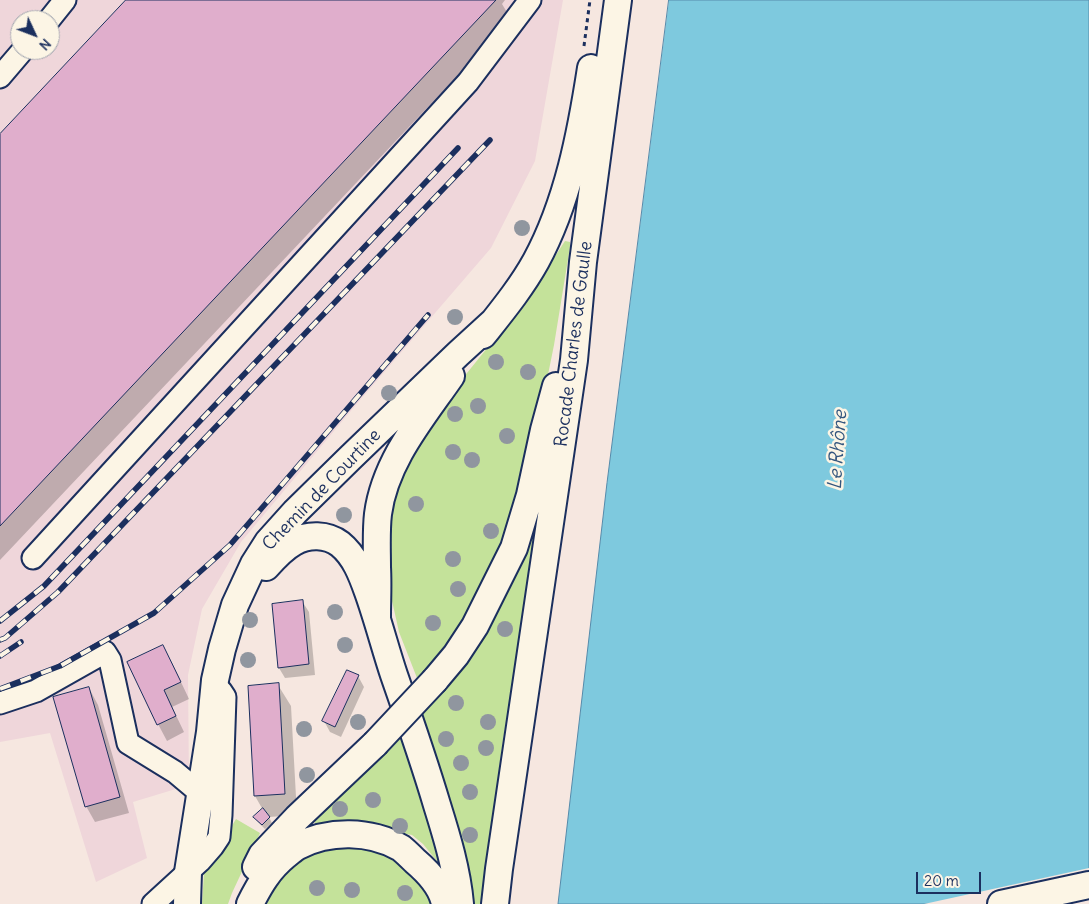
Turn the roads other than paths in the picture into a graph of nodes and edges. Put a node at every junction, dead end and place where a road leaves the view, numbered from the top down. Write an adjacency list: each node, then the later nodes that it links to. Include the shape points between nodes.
1 (66, 0): 5 (street)
2 (530, 0): 10 (street, via 468,82)
3 (601, 0): 9 (main road, via 579,138 565,189 536,261)
4 (618, 0): 8 (main road, Rocade Charles de Gaulle)
5 (57, 10)
6 (14, 60): 7 (street)
7 (0, 77)
8 (583, 262): 20 (main road, bridge, via 530,495 514,548 475,626 435,680 262,855 244,886); 24 (main road, Rocade Charles de Gaulle, via 574,360)
9 (493, 322): 11 (main road, Chemin de Courtine, via 288,520 254,564); 12 (main road, via 409,437 384,489 378,513)
10 (33, 558)
11 (235, 604): 12 (main road, via 263,570 294,542 310,536 324,536 350,553); 13 (main road, Chemin de Courtine)
12 (377, 617): 23 (main road, via 446,833)
13 (215, 680): 15 (main road, Chemin de Courtine); 16 (street, via 225,697 219,837)
14 (0, 703): 15 (street, via 36,691 105,652 110,660 128,743 175,772)
15 (200, 793): 16 (main road, Chemin de Courtine)
16 (188, 872): 18 (street); 19 (main road, Chemin de Courtine)
17 (1089, 885): 25 (main road)
18 (153, 904)
19 (188, 904)
20 (240, 904)
21 (250, 904): 22 (main road, via 259,885 276,864 297,847 323,837 350,834 377,838 401,848 434,880)
22 (445, 904)
23 (460, 904)
24 (495, 904)
25 (1001, 904)

